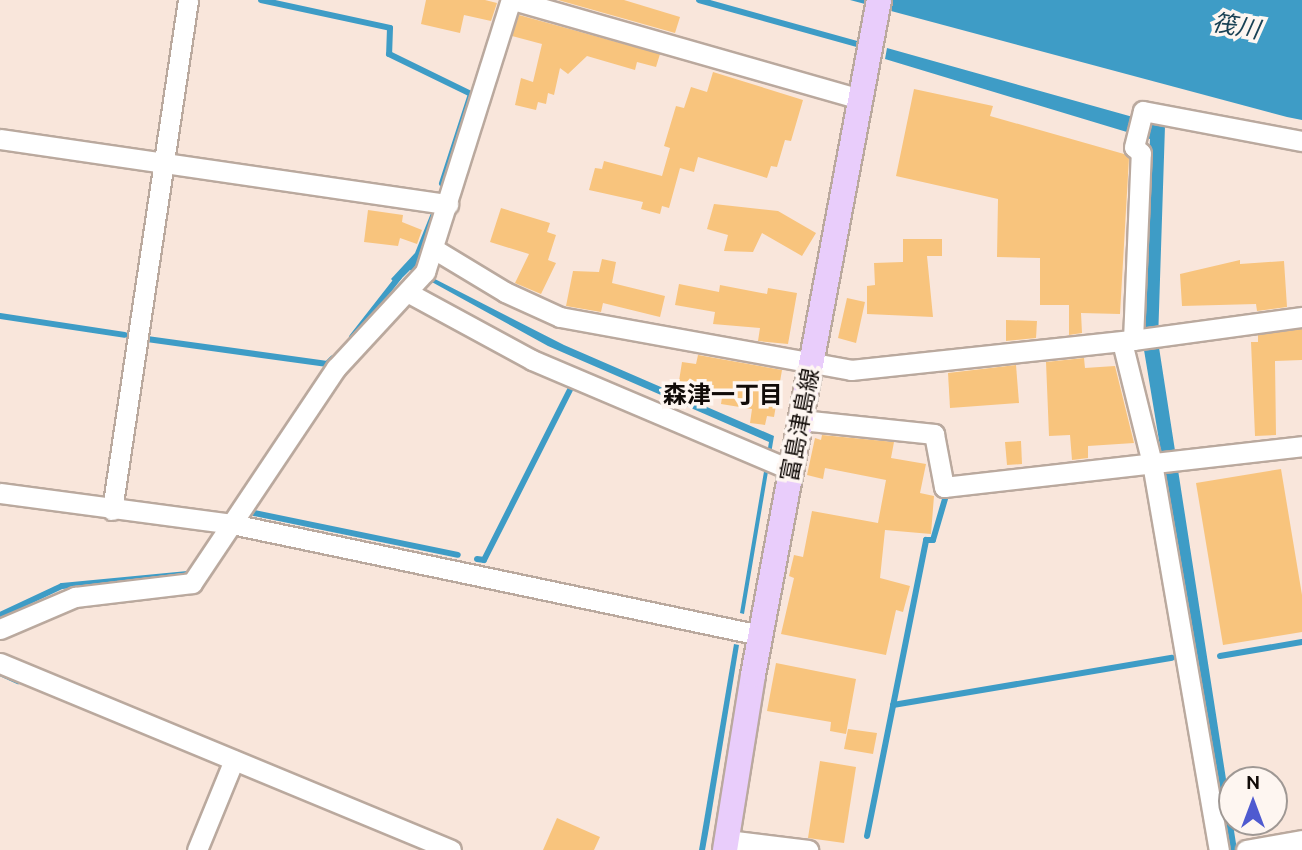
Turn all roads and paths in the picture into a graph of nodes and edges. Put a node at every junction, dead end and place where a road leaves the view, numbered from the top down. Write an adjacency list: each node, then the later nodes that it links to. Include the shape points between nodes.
1 (188, 0): 7 (street)
2 (513, 0): 4 (street); 8 (street)
3 (878, 0): 4 (main road, 富島津島線)
4 (861, 99): 13 (main road, 富島津島線)
5 (0, 139): 7 (street)
6 (1302, 141): 12 (street, via 1143,111 1134,147 1141,153)
7 (164, 163): 8 (street); 19 (street)
8 (448, 204): 9 (street)
9 (434, 249): 10 (street); 13 (street, via 505,292 559,317)
10 (417, 281): 17 (street, via 533,359); 20 (street, via 350,349)
11 (1302, 317): 12 (street)
12 (1138, 340): 13 (street, via 894,368 852,370); 16 (street)
13 (812, 364): 14 (main road, 富島津島線)
14 (801, 420): 16 (street, via 934,434 944,488); 17 (main road, 富島津島線)
15 (1302, 446): 16 (street)
16 (1163, 462): 30 (street)
17 (775, 463): 22 (main road, 富島津島線)
18 (0, 493): 19 (street)
19 (112, 510): 20 (street)
20 (232, 524): 21 (street, via 192,583 75,597); 22 (street)
21 (0, 629)
22 (761, 635): 26 (main road, 富島津島線)
23 (0, 663): 24 (street)
24 (234, 760): 27 (street); 28 (street)
25 (1302, 840): 31 (street)
26 (726, 845): 29 (street)
27 (197, 850)
28 (451, 850)
29 (808, 850)
30 (1219, 850)
31 (1246, 850)

